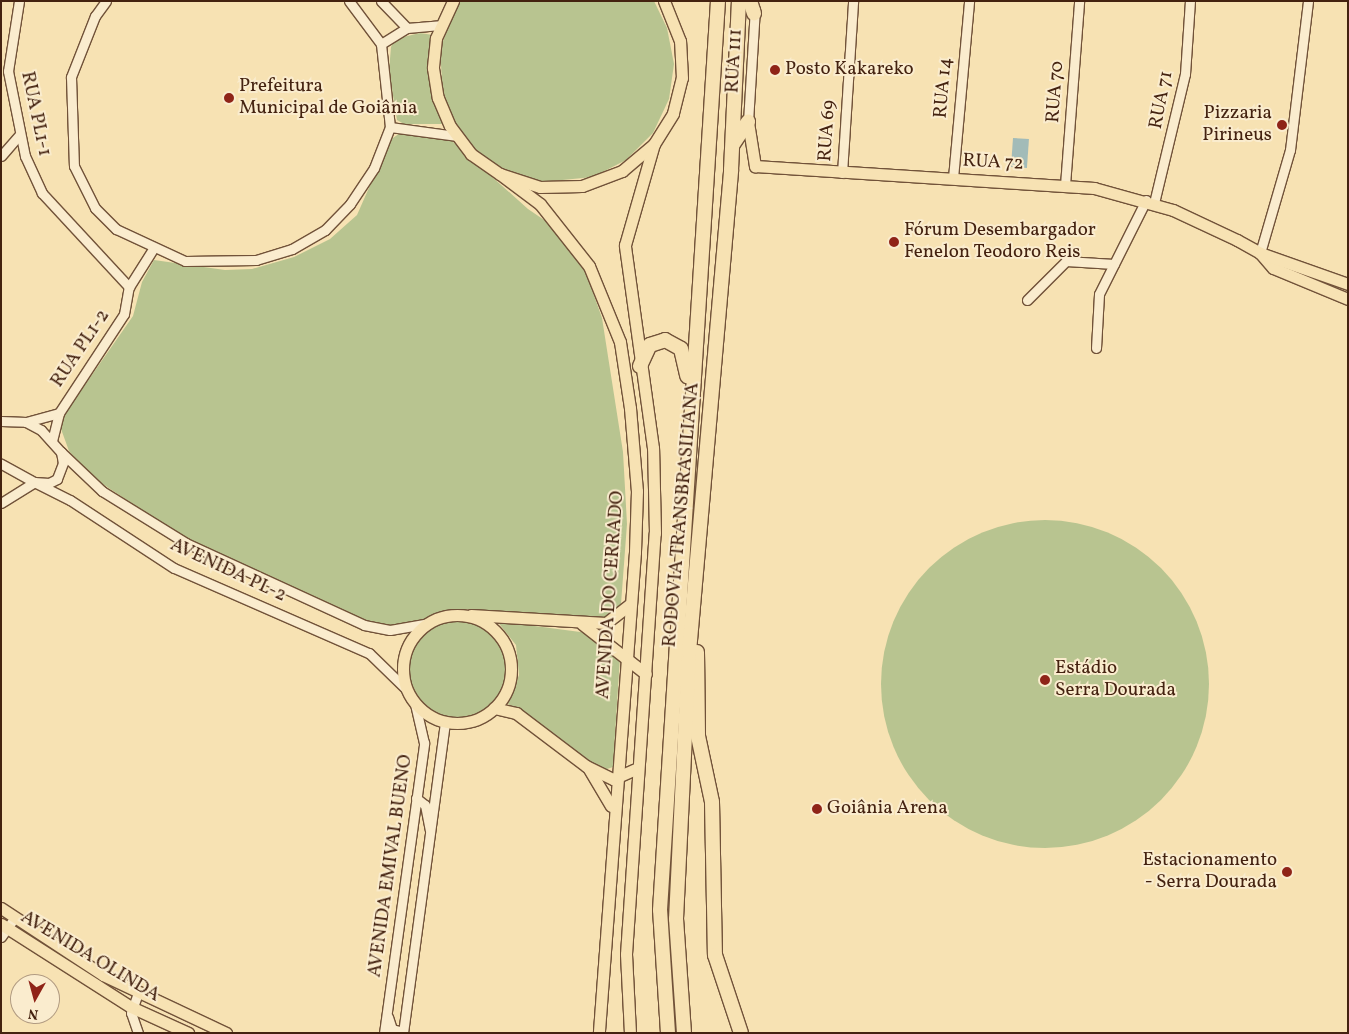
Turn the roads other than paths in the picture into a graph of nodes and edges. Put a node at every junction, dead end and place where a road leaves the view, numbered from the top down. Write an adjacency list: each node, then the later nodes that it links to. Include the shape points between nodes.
1 (19, 1): 20 (street, RUA PL1-1, via 8,70)
2 (106, 1): 30 (street, via 95,16 71,77 74,166 95,208 116,229)
3 (349, 1): 17 (street)
4 (381, 1): 16 (street)
5 (453, 1): 15 (main road)
6 (664, 1): 22 (main road, via 680,41 682,78 673,113)
7 (718, 1): 39 (highway, RODOVIA TRANSBRASILIANA)
8 (739, 1): 23 (highway, RODOVIA TRANSBRASILIANA)
9 (853, 1): 25 (street, RUA 69)
10 (968, 1): 27 (street, RUA 14)
11 (1079, 1): 28 (street, RUA 70)
12 (1190, 1): 29 (street, RUA 71, via 1185,74)
13 (1308, 1): 31 (street, via 1290,150)
14 (753, 5): 18 (street, RUA 111)
15 (440, 25): 16 (street); 21 (main road, via 434,76 438,98)
16 (407, 28): 17 (street)
17 (382, 44): 19 (street)
18 (748, 122): 23 (highway); 25 (main road, RUA 72, via 755,166)
19 (390, 127): 21 (street); 30 (street, via 374,168 350,204 325,230 292,249 256,260 185,260)
20 (19, 135): 24 (street); 34 (street, RUA PL1-1, via 42,193)
21 (457, 136): 26 (main road, via 471,154)
22 (654, 144): 26 (main road, via 622,171 582,186 540,187); 38 (main road, AVENIDA DO CERRADO, via 625,245)
23 (732, 144): 52 (highway, RODOVIA TRANSBRASILIANA)
24 (1, 156)
25 (842, 173): 27 (main road, RUA 72)
26 (500, 174): 50 (main road, AVENIDA DO CERRADO, via 540,204 574,241 608,305 620,342 637,491)
27 (953, 178): 28 (main road, RUA 72)
28 (1065, 185): 29 (main road, RUA 72)
29 (1150, 201): 31 (main road, RUA 72); 32 (street, RUA 71)
30 (153, 249): 34 (street, RUA PL1-2)
31 (1260, 253): 33 (main road); 35 (main road, via 1273,268)
32 (1114, 264): 36 (street, via 1066,261); 37 (street, RUA 71, via 1098,294)
33 (1348, 284)
34 (130, 287): 40 (street, RUA PL1-2, via 124,314)
35 (1348, 299)
36 (1027, 300)
37 (1096, 348)
38 (640, 366): 39 (highway, via 654,342 676,344 684,355); 56 (main road, AVENIDA DO CERRADO, via 653,448 655,533)
39 (691, 404): 80 (highway, RODOVIA TRANSBRASILIANA, via 660,910)
40 (58, 412): 44 (street, RUA PL1-2); 45 (street, RUA PL1-2)
41 (1, 415): 42 (street)
42 (12, 419): 43 (street); 44 (street)
43 (1, 421)
44 (26, 422): 45 (street, AVENIDA PL-2)
45 (52, 441): 46 (street, AVENIDA PL-2)
46 (61, 452): 48 (street, via 63,463 56,478); 53 (street, AVENIDA PL-2, via 102,491 186,544 364,625 390,630)
47 (1, 464): 48 (street, AVENIDA PL-2)
48 (34, 482): 49 (street); 57 (street, AVENIDA PL-2, via 70,500 174,568 369,653)
49 (1, 503)
50 (628, 605): 54 (main road, via 606,623); 55 (main road, AVENIDA DO CERRADO)
51 (466, 615): 53 (main road, via 446,615); 54 (main road, via 491,613); 59 (main road, via 493,628 508,653 509,682)
52 (692, 617): 81 (highway, RODOVIA TRANSBRASILIANA, via 676,919); 82 (highway, via 698,736 712,802 715,955)
53 (428, 623): 57 (main road, via 405,652)
54 (582, 624): 55 (main road)
55 (625, 655): 56 (main road); 63 (main road, AVENIDA DO CERRADO)
56 (646, 674): 62 (main road, AVENIDA DO CERRADO)
57 (406, 689): 58 (main road)
58 (415, 704): 60 (main road); 64 (street, AVENIDA EMIVAL BUENO, via 424,743)
59 (494, 708): 60 (main road, via 480,718); 61 (main road, via 516,714)
60 (445, 722): 66 (street, AVENIDA EMIVAL BUENO)
61 (586, 766): 63 (main road); 65 (main road)
62 (635, 769): 63 (main road); 79 (main road, AVENIDA DO CERRADO, via 626,954)
63 (616, 779): 65 (main road, AVENIDA DO CERRADO)
64 (416, 798): 66 (street, via 425,805); 72 (street, AVENIDA EMIVAL BUENO)
65 (613, 812): 78 (main road, AVENIDA DO CERRADO)
66 (430, 830): 73 (street, AVENIDA EMIVAL BUENO)
67 (1, 908): 68 (main road, AVENIDA OLINDA)
68 (15, 917): 69 (street); 70 (main road, AVENIDA OLINDA)
69 (3, 929): 71 (main road, AVENIDA OLINDA)
70 (138, 993): 71 (street); 76 (main road, AVENIDA OLINDA)
71 (131, 1007): 74 (street); 75 (main road, AVENIDA OLINDA)
72 (387, 1014): 73 (street, via 392,1029); 77 (street, AVENIDA EMIVAL BUENO)
73 (403, 1032)
74 (138, 1033)
75 (188, 1033)
76 (226, 1033)
77 (384, 1033)
78 (599, 1033)
79 (630, 1033)
80 (668, 1033)
81 (684, 1033)
82 (741, 1033)

